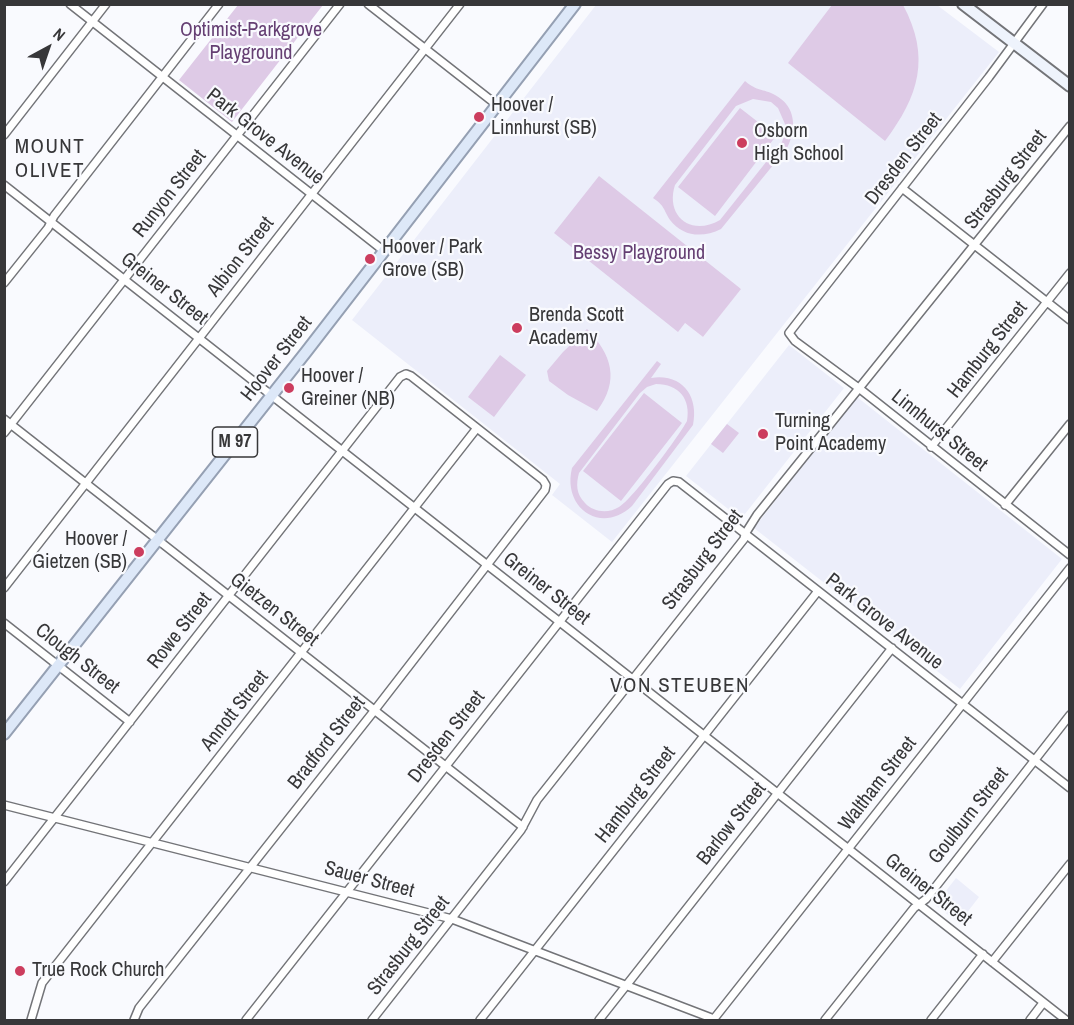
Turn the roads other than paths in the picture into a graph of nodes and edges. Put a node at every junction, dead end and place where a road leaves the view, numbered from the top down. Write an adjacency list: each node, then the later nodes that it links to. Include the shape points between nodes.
1 (70, 4): 10 (street, Park Grove Avenue)
2 (106, 4): 10 (street)
3 (219, 4): 13 (street)
4 (340, 4): 18 (street, Runyon Street)
5 (368, 4): 12 (street)
6 (460, 4): 12 (street, Albion Street)
7 (575, 4): 15 (main road, Hoover Street / M 97)
8 (963, 4): 11 (street)
9 (1043, 4): 11 (street, Dresden Street)
10 (92, 22): 13 (street, Park Grove Avenue); 17 (street)
11 (1014, 43): 14 (street); 20 (street, Dresden Street)
12 (425, 49): 15 (street); 21 (street, Albion Street)
13 (162, 77): 18 (street, Park Grove Avenue); 22 (street)
14 (1070, 86)
15 (497, 105): 24 (main road, Hoover Street / M 97)
16 (1070, 126): 23 (street, Strasburg Street)
17 (4, 135)
18 (237, 136): 21 (street, Park Grove Avenue); 26 (street, Runyon Street)
19 (4, 185): 22 (street, Greiner Street)
20 (902, 188): 23 (street); 30 (street, Dresden Street)
21 (312, 194): 24 (street, Park Grove Avenue); 31 (street, Albion Street)
22 (51, 222): 26 (street, Greiner Street); 27 (street)
23 (975, 245): 28 (street); 32 (street, Strasburg Street)
24 (384, 251): 33 (main road, Hoover Street / M 97)
25 (1070, 273): 28 (street, Hamburg Street)
26 (125, 279): 31 (street, Greiner Street); 35 (street, Runyon Street)
27 (4, 283)
28 (1046, 302): 29 (street); 39 (street, Hamburg Street)
29 (1070, 320)
30 (789, 333): 32 (street, Linnhurst Street)
31 (200, 338): 33 (street, Greiner Street); 42 (street, Albion Street)
32 (860, 389): 39 (street, Linnhurst Street); 45 (street, Strasburg Street)
33 (272, 394): 40 (street, Greiner Street); 46 (main road, Hoover Street / M 97)
34 (4, 419): 35 (street, Gietzen Street)
35 (11, 424): 38 (street, Runyon Street); 42 (street, Gietzen Street)
36 (1070, 424): 43 (street)
37 (477, 428): 40 (street, Rowe Street, via 406,374); 44 (street, Annott Street); 48 (street, Bradford Street, via 546,485)
38 (4, 433)
39 (932, 447): 43 (street, Linnhurst Street)
40 (343, 450): 44 (street, Greiner Street); 52 (street, Rowe Street)
41 (679, 482): 45 (street, Park Grove Avenue); 53 (street, Dresden Street, via 668,484)
42 (86, 483): 46 (street, Gietzen Street); 50 (street, Albion Street)
43 (1005, 505): 47 (street, Linnhurst Street)
44 (416, 508): 48 (street, Greiner Street); 56 (street, Annott Street)
45 (745, 534): 51 (street, Park Grove Avenue); 58 (street, Strasburg Street)
46 (158, 540): 52 (street, Gietzen Street); 57 (main road, Hoover Street / M 97)
47 (1070, 555)
48 (487, 564): 53 (street, Greiner Street); 60 (street, Bradford Street)
49 (1070, 568): 59 (street, Waltham Street)
50 (4, 588)
51 (818, 591): 55 (street, Park Grove Avenue); 64 (street, Hamburg Street)
52 (229, 596): 56 (street, Gietzen Street); 62 (street, Rowe Street)
53 (559, 621): 58 (street, Greiner Street); 66 (street, Dresden Street)
54 (4, 623): 57 (street, Clough Street)
55 (892, 648): 59 (street, Park Grove Avenue); 68 (street, Barlow Street)
56 (302, 653): 60 (street, Gietzen Street); 72 (street, Annott Street)
57 (58, 665): 62 (street, Clough Street); 63 (main road, Hoover Street / M 97)
58 (633, 678): 64 (street, Greiner Street); 71 (street, Strasburg Street, via 537,801)
59 (962, 704): 65 (street, Park Grove Avenue); 73 (street, Waltham Street)
60 (374, 711): 66 (street, Gietzen Street); 75 (street, Bradford Street)
61 (1070, 715): 65 (street, Goulburn Street)
62 (130, 722): 70 (street, Rowe Street)
63 (4, 734)
64 (704, 735): 68 (street, Greiner Street); 80 (street, Hamburg Street)
65 (1034, 759): 67 (street, Park Grove Avenue); 78 (street, Goulburn Street, via 926,899)
66 (445, 767): 71 (street, Gietzen Street); 77 (street, Dresden Street)
67 (1070, 788)
68 (778, 793): 73 (street, Greiner Street); 83 (street, Barlow Street)
69 (4, 805): 70 (street, Sauer Street)
70 (55, 818): 72 (street, Sauer Street); 76 (street, Rowe Street)
71 (523, 827): 79 (street, Strasburg Street)
72 (152, 842): 75 (street, Sauer Street); 86 (street, Annott Street, via 42,983)
73 (848, 849): 78 (street, Greiner Street); 92 (street, Waltham Street)
74 (1070, 864): 82 (street)
75 (251, 867): 77 (street, Sauer Street); 87 (street, Bradford Street, via 139,1008)
76 (4, 882)
77 (348, 891): 79 (street, Sauer Street); 88 (street, Dresden Street)
78 (918, 903): 81 (street, Greiner Street); 93 (street, Goulburn Street)
79 (452, 919): 80 (street, Sauer Street); 89 (street, Strasburg Street)
80 (534, 952): 83 (street, Sauer Street); 90 (street, Hamburg Street)
81 (983, 954): 82 (street, Greiner Street); 94 (street)
82 (992, 962): 84 (street, Greiner Street)
83 (626, 986): 91 (street, Barlow Street); 92 (street, Sauer Street)
84 (1044, 1003): 95 (street); 96 (street, Greiner Street)
85 (1070, 1012): 96 (street)
86 (31, 1020)
87 (134, 1020)
88 (246, 1020)
89 (372, 1020)
90 (480, 1020)
91 (599, 1020)
92 (713, 1020)
93 (825, 1020)
94 (931, 1020)
95 (1030, 1020)
96 (1065, 1020)

